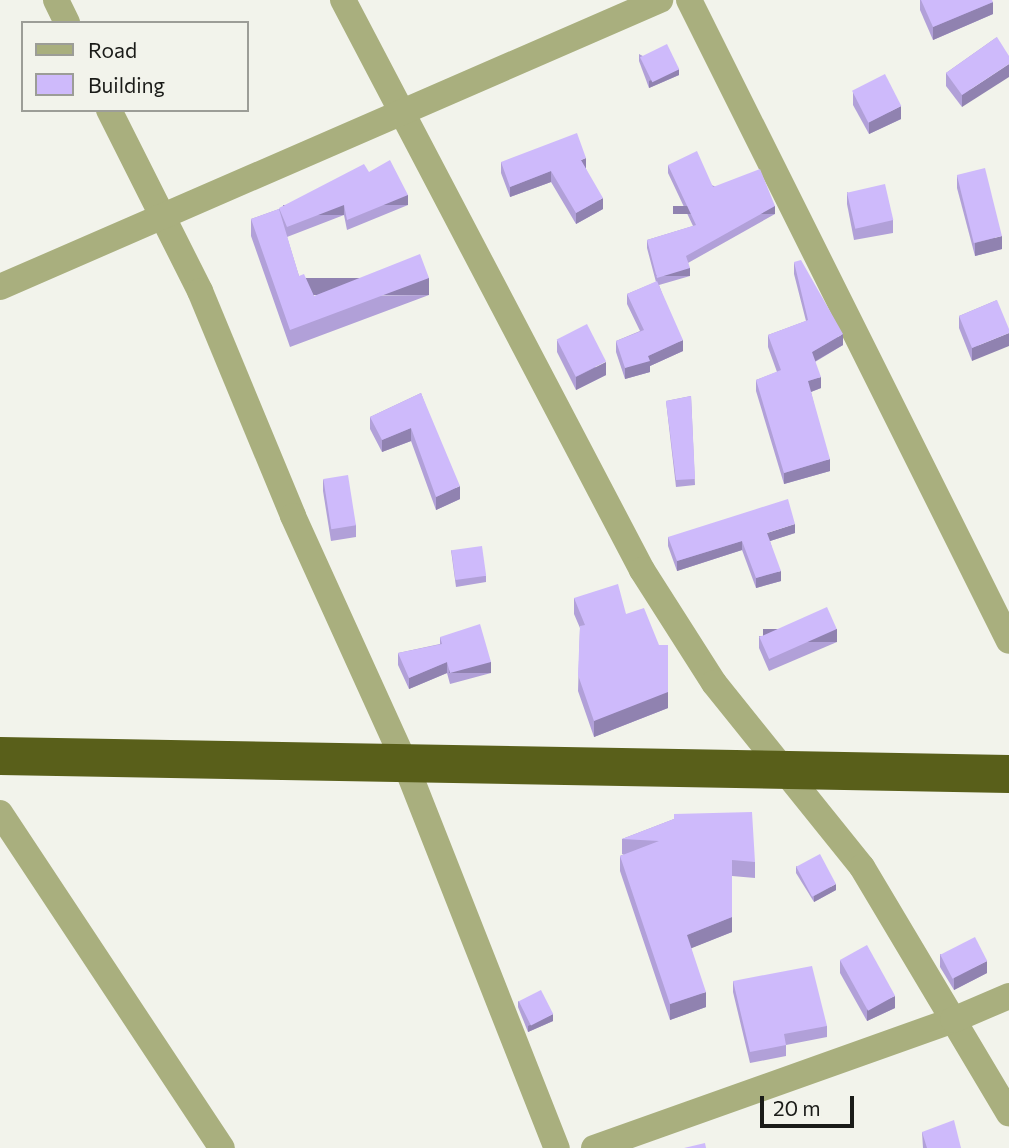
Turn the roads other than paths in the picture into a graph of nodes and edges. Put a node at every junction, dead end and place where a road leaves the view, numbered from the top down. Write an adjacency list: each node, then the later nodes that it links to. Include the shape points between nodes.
1 (56, 0): 5 (street)
2 (343, 0): 7 (street)
3 (660, 0): 7 (street)
4 (689, 0): 10 (street)
5 (65, 21)
6 (110, 112): 8 (street)
7 (404, 115): 8 (street); 13 (street, via 642,569 715,683)
8 (164, 219): 9 (street); 12 (street, via 200,290 293,516)
9 (0, 287)
10 (1009, 641)
11 (0, 756): 12 (highway)
12 (405, 763): 13 (highway); 20 (street)
13 (783, 771): 14 (highway); 17 (street, via 862,867)
14 (1009, 774)
15 (0, 813): 19 (street)
16 (1009, 996): 17 (street)
17 (953, 1020): 18 (street); 21 (street)
18 (1009, 1114)
19 (222, 1148)
20 (557, 1148)
21 (594, 1148)

